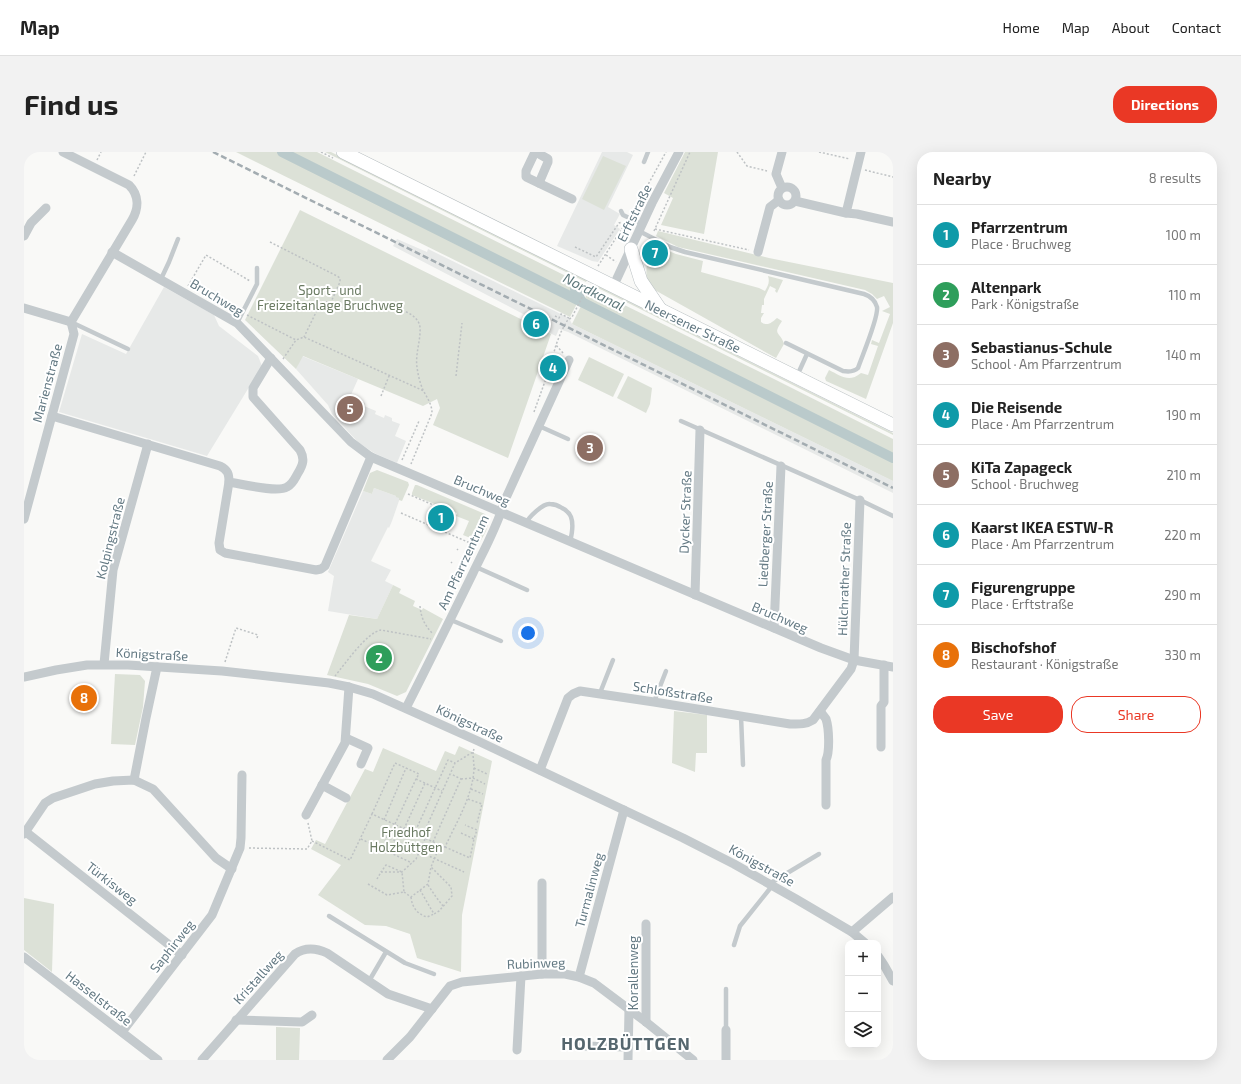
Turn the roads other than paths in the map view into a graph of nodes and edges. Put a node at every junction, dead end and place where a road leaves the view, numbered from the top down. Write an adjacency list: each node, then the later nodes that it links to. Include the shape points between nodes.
1 (63, 152): 22 (street, via 129,185 136,194 136,211)
2 (343, 152): 26 (main road, Neersener Straße, via 590,282)
3 (536, 152): 9 (street, via 548,159); 9 (street, via 525,174)
4 (648, 152): 8 (lane)
5 (679, 152): 18 (street, Erftstraße)
6 (782, 152): 10 (street, via 776,174)
7 (861, 152): 16 (street)
8 (644, 162)
9 (539, 183): 11 (street)
10 (782, 188): 12 (street, via 778,195); 13 (street, via 794,190)
11 (572, 198)
12 (779, 200): 13 (street, via 786,205); 23 (street, via 770,207)
13 (795, 201): 16 (street)
14 (46, 208): 19 (street)
15 (621, 211): 18 (lane)
16 (846, 213): 17 (street)
17 (893, 222)
18 (641, 228): 21 (street, Erftstraße); 33 (lane, via 651,238 685,252 864,294 873,299 877,314 856,370 843,371)
19 (24, 236)
20 (178, 239): 25 (lane)
21 (631, 249): 26 (street, Erftstraße); 28 (main road, via 644,286)
22 (112, 252): 25 (street, Bruchweg); 29 (street)
23 (758, 252)
24 (257, 268): 30 (lane, via 257,284)
25 (161, 279): 30 (street, Bruchweg)
26 (613, 287): 28 (main road, Neersener Straße)
27 (24, 308): 29 (street)
28 (661, 310): 36 (main road, Neersener Straße)
29 (71, 322): 32 (lane); 37 (street, Marienstraße, via 74,334)
30 (237, 323): 34 (street, Bruchweg)
31 (786, 343): 33 (lane)
32 (128, 350)
33 (807, 354): 36 (lane)
34 (271, 358): 44 (street, Bruchweg, via 352,442); 46 (street, via 253,388 253,397 300,450 303,458 302,467 292,484 284,489 274,490)
35 (569, 360): 40 (street, Am Pfarrzentrum)
36 (796, 377): 39 (main road, Neersener Straße)
37 (52, 416): 43 (street); 50 (street, Marienstraße)
38 (681, 421): 41 (lane)
39 (893, 425)
40 (539, 426): 42 (lane); 48 (street, Am Pfarrzentrum)
41 (700, 430): 45 (lane); 55 (street, Dycker Straße)
42 (568, 439)
43 (148, 444): 46 (street, via 223,467 228,471); 61 (street, Kolpingstraße, via 113,570)
44 (371, 457): 46 (street, via 325,566 316,570 225,554 220,550); 48 (street, Bruchweg)
45 (781, 466): 47 (lane); 57 (street, Liedberger Straße)
46 (229, 482)
47 (860, 500): 49 (lane); 60 (street, Hülchrather Straße)
48 (501, 512): 51 (street, Bruchweg); 53 (street, Am Pfarrzentrum)
49 (893, 516)
50 (24, 519)
51 (526, 523): 52 (street, Bruchweg); 52 (lane, via 545,505 559,506 571,515 573,528)
52 (570, 542): 55 (street, Bruchweg)
53 (476, 567): 54 (lane); 56 (street, Am Pfarrzentrum)
54 (527, 590)
55 (695, 595): 57 (street, Bruchweg)
56 (451, 620): 58 (lane); 69 (street, Am Pfarrzentrum)
57 (774, 628): 60 (street, Bruchweg)
58 (501, 641)
59 (613, 660): 67 (lane)
60 (854, 660): 62 (street, Bruchweg); 70 (street, Schloßstraße, via 851,669)
61 (104, 664): 63 (street, Königstraße); 65 (street, Königstraße)
62 (888, 666): 73 (street, via 884,702 881,706)
63 (157, 667): 66 (street, Königstraße, via 222,671); 78 (street)
64 (666, 671): 68 (lane)
65 (24, 677)
66 (349, 687): 69 (street, Königstraße); 72 (street)
67 (600, 693): 68 (street, Schloßstraße); 76 (street, Schloßstraße, via 580,691 568,698)
68 (654, 702): 71 (street, Schloßstraße)
69 (406, 708): 76 (street, Königstraße)
70 (820, 711): 71 (street, Schloßstraße, via 813,720 802,724); 81 (street, via 828,726)
71 (741, 716): 75 (lane)
72 (346, 738): 74 (street, via 368,748); 79 (street)
73 (881, 747)
74 (361, 764)
75 (743, 765)
76 (540, 770): 82 (street, Königstraße)
77 (242, 775): 86 (street, Saphirweg, via 240,848)
78 (134, 780): 84 (street, Türkisweg, via 95,784 53,798 46,803); 86 (street, Türkisweg, via 147,785 158,794 216,858)
79 (322, 785): 80 (street); 83 (street)
80 (346, 798)
81 (826, 805)
82 (624, 810): 88 (street, Königstraße); 102 (street, Turmalinweg)
83 (306, 815)
84 (25, 833): 96 (street, Türkisweg)
85 (819, 854): 88 (lane)
86 (232, 869): 96 (street, Saphirweg, via 212,915)
87 (542, 883): 100 (street)
88 (770, 885): 92 (street, Königstraße); 94 (lane, via 740,926)
89 (893, 897): 92 (street)
90 (329, 916): 95 (lane)
91 (646, 924): 110 (street, Korallenweg)
92 (852, 932): 93 (street, Königstraße)
93 (861, 940)
94 (734, 944)
95 (386, 952): 99 (lane, via 405,963); 103 (lane)
96 (182, 955): 112 (street, Saphirweg)
97 (24, 957): 112 (street, Hasselstraße)
98 (881, 960): 104 (street)
99 (434, 974)
100 (542, 974): 101 (street, Rubinweg); 102 (street, Rubinweg)
101 (521, 976): 106 (street, Rubinweg, via 456,983 450,986); 115 (street)
102 (579, 976): 107 (street, Rubinweg, via 594,983)
103 (369, 981): 106 (street, Kristallweg, via 388,994); 109 (street, Kristallweg, via 327,953 316,949 304,950 295,954)
104 (893, 981)
105 (726, 989): 111 (lane)
106 (432, 1009): 118 (street, Rubinweg, via 410,1037)
107 (629, 1009): 110 (street, Rubinweg); 114 (street)
108 (312, 1015): 109 (street, via 302,1022)
109 (236, 1020): 117 (street, Kristallweg)
110 (646, 1022): 120 (street, Rubinweg)
111 (726, 1030): 121 (street)
112 (122, 1032): 116 (street, Hasselstraße)
113 (580, 1046): 114 (street)
114 (628, 1047): 119 (street)
115 (517, 1050)
116 (158, 1060)
117 (202, 1060)
118 (387, 1060)
119 (628, 1060)
120 (693, 1060)
121 (726, 1060)

